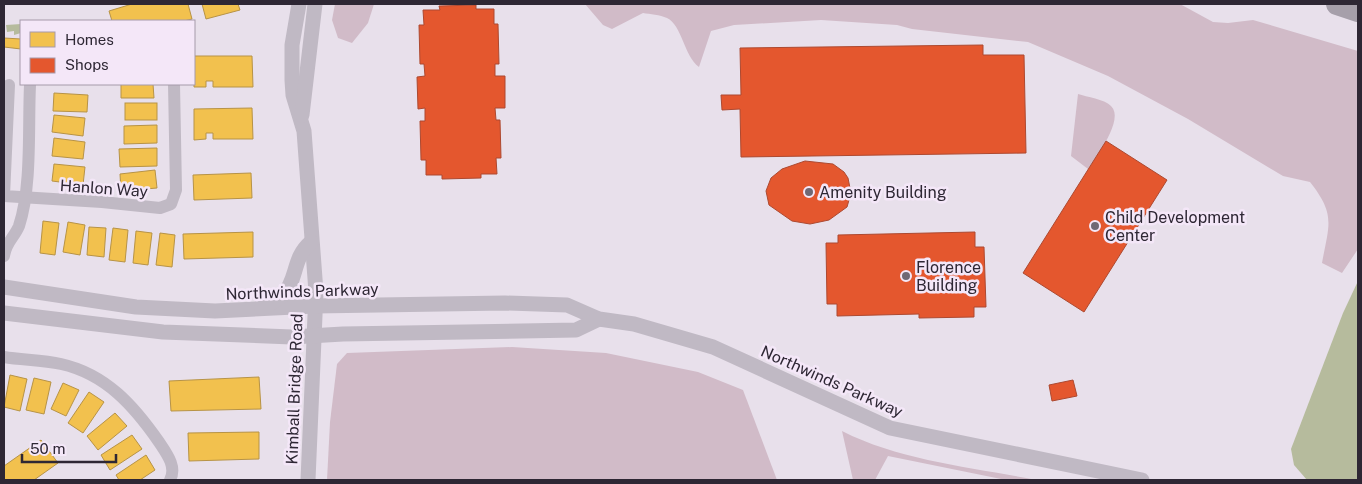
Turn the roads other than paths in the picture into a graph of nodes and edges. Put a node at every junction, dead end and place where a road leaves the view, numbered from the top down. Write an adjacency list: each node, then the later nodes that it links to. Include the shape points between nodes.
1 (299, 4): 9 (street, Kimball Bridge Road, via 292,44 292,80 293,95)
2 (315, 4): 9 (street, Kimball Bridge Road)
3 (1337, 4): 4 (highway)
4 (1358, 11)
5 (20, 85): 8 (street)
6 (31, 85): 11 (street)
7 (174, 85): 11 (street, Hanlon Way, via 176,190 171,204 160,208)
8 (6, 86): 10 (street)
9 (302, 119): 12 (street, Kimball Bridge Road)
10 (4, 196): 11 (street, Hanlon Way)
11 (24, 199): 13 (street, via 18,227)
12 (311, 242): 15 (street, Kimball Bridge Road); 16 (street, via 300,254 294,275 282,296)
13 (4, 246)
14 (4, 287): 16 (street, Northwinds Parkway, via 136,307 215,311)
15 (315, 306): 16 (street, Northwinds Parkway); 18 (street, Northwinds Parkway, via 567,305); 19 (street, Kimball Bridge Road)
16 (261, 308)
17 (4, 313): 19 (street, via 163,332)
18 (599, 319): 19 (street, via 576,330); 23 (street, Northwinds Parkway, via 634,324 714,347 890,428)
19 (314, 335): 22 (street, Kimball Bridge Road)
20 (4, 357): 21 (street, via 60,364 84,371 110,386 137,411 167,454 173,471)
21 (170, 480)
22 (308, 480)
23 (1142, 480)

